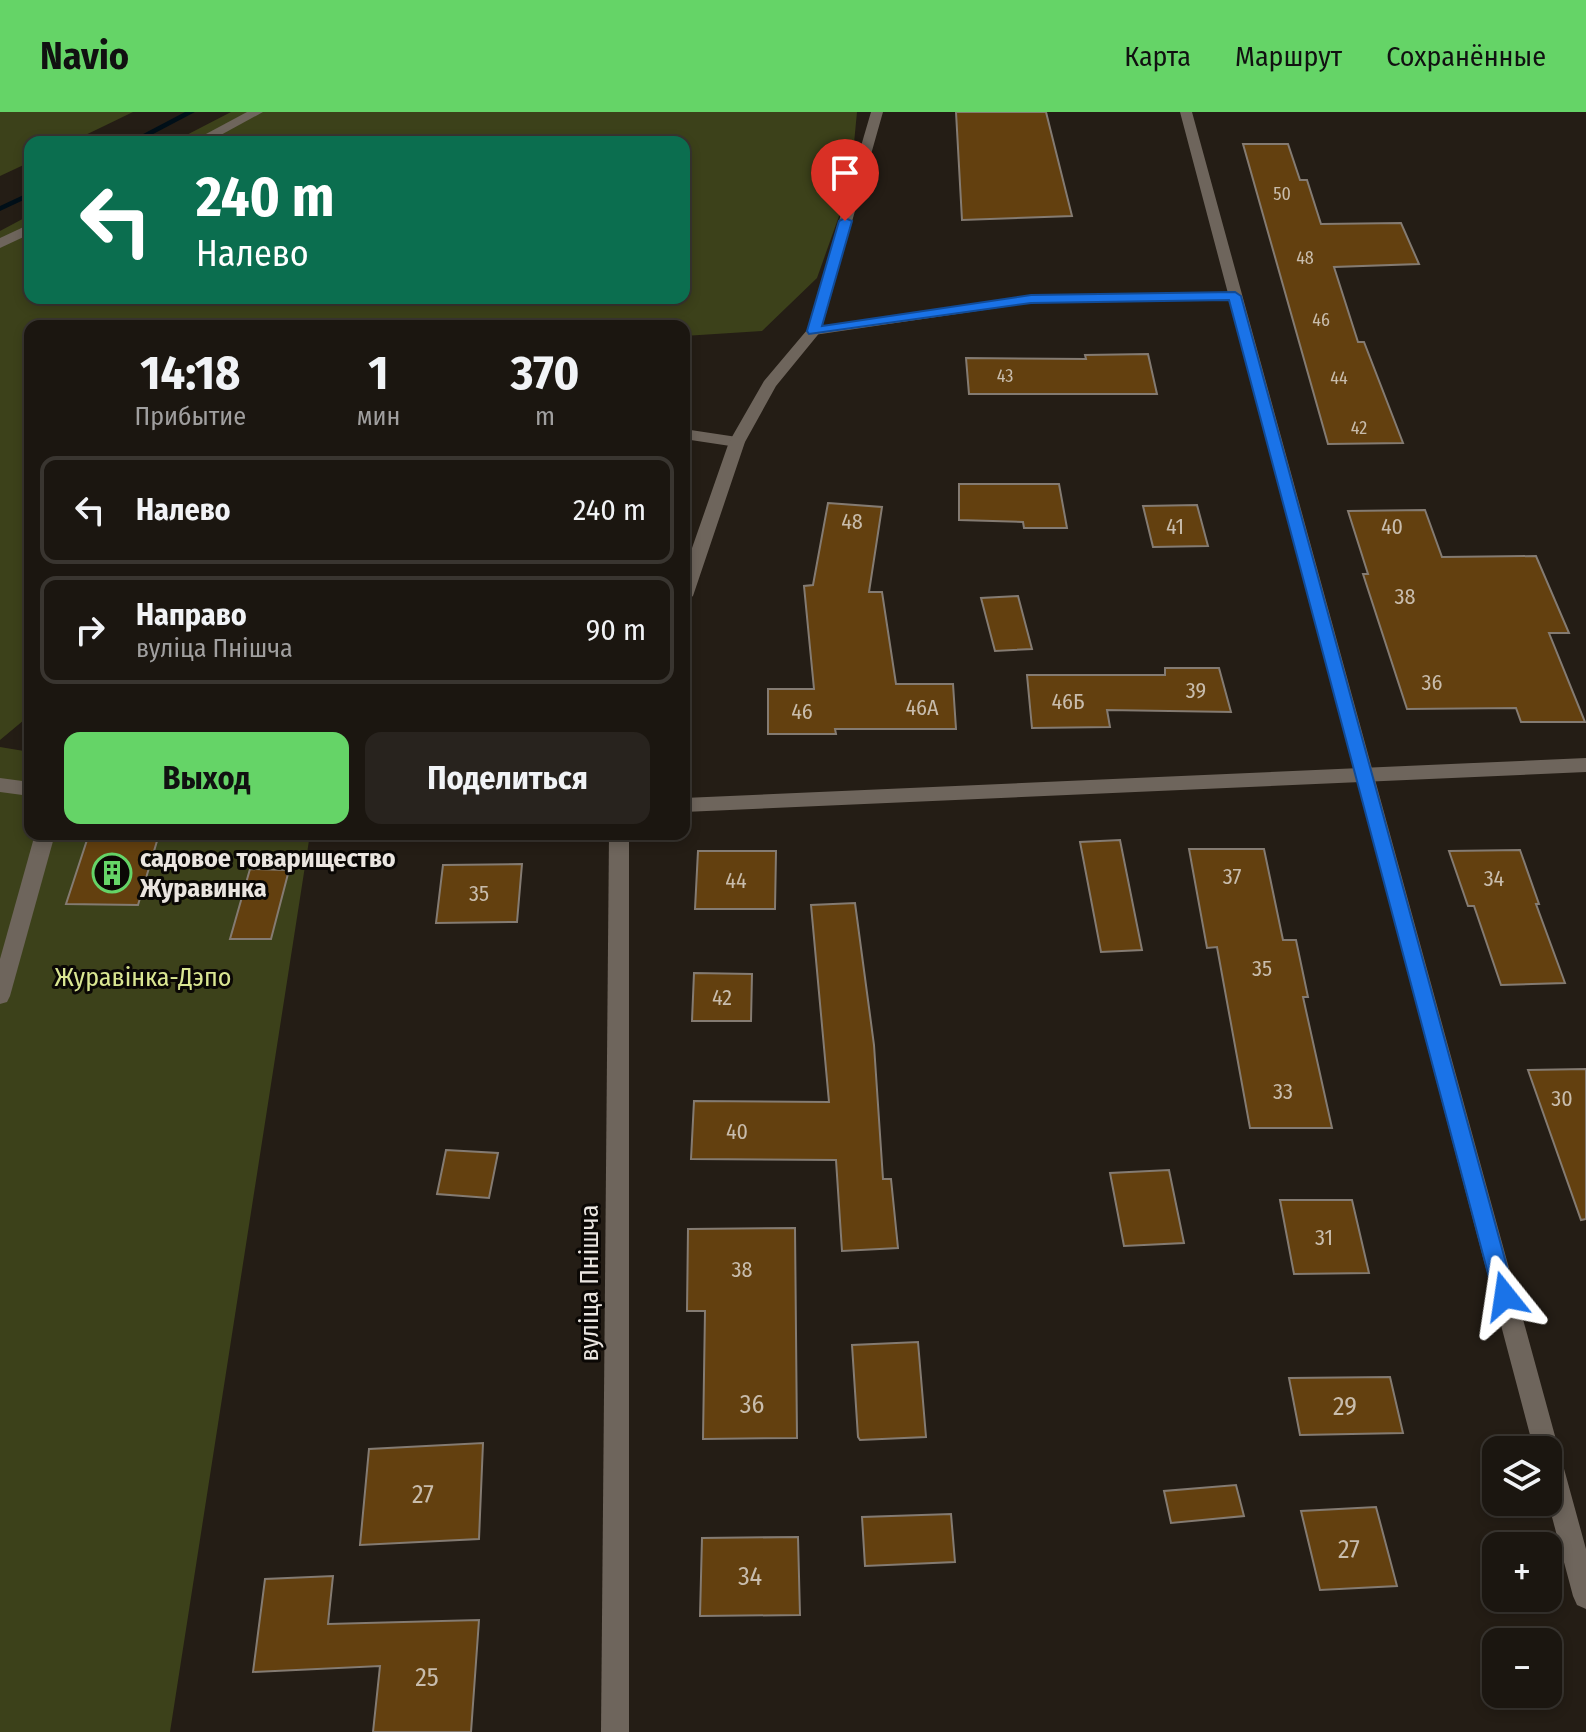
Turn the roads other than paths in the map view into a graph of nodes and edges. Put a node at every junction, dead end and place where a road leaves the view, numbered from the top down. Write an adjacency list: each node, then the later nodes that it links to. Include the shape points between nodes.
1 (257, 112): 4 (street)
2 (877, 112): 8 (street)
3 (1186, 112): 7 (street)
4 (210, 136)
5 (24, 231): 6 (street)
6 (0, 244)
7 (1235, 296): 8 (street, via 1031,299); 13 (street)
8 (814, 331): 10 (street, via 769,384)
9 (690, 435): 10 (street)
10 (737, 442): 11 (street)
11 (690, 579)
12 (1586, 765): 13 (street)
13 (1363, 774): 16 (street); 20 (street)
14 (0, 785): 15 (street)
15 (24, 788)
16 (690, 805)
17 (43, 840): 19 (street)
18 (619, 840): 23 (street, вуліца Пнішча)
19 (0, 996)
20 (1542, 1436)
21 (1562, 1508): 22 (street)
22 (1586, 1596)
23 (615, 1732)

